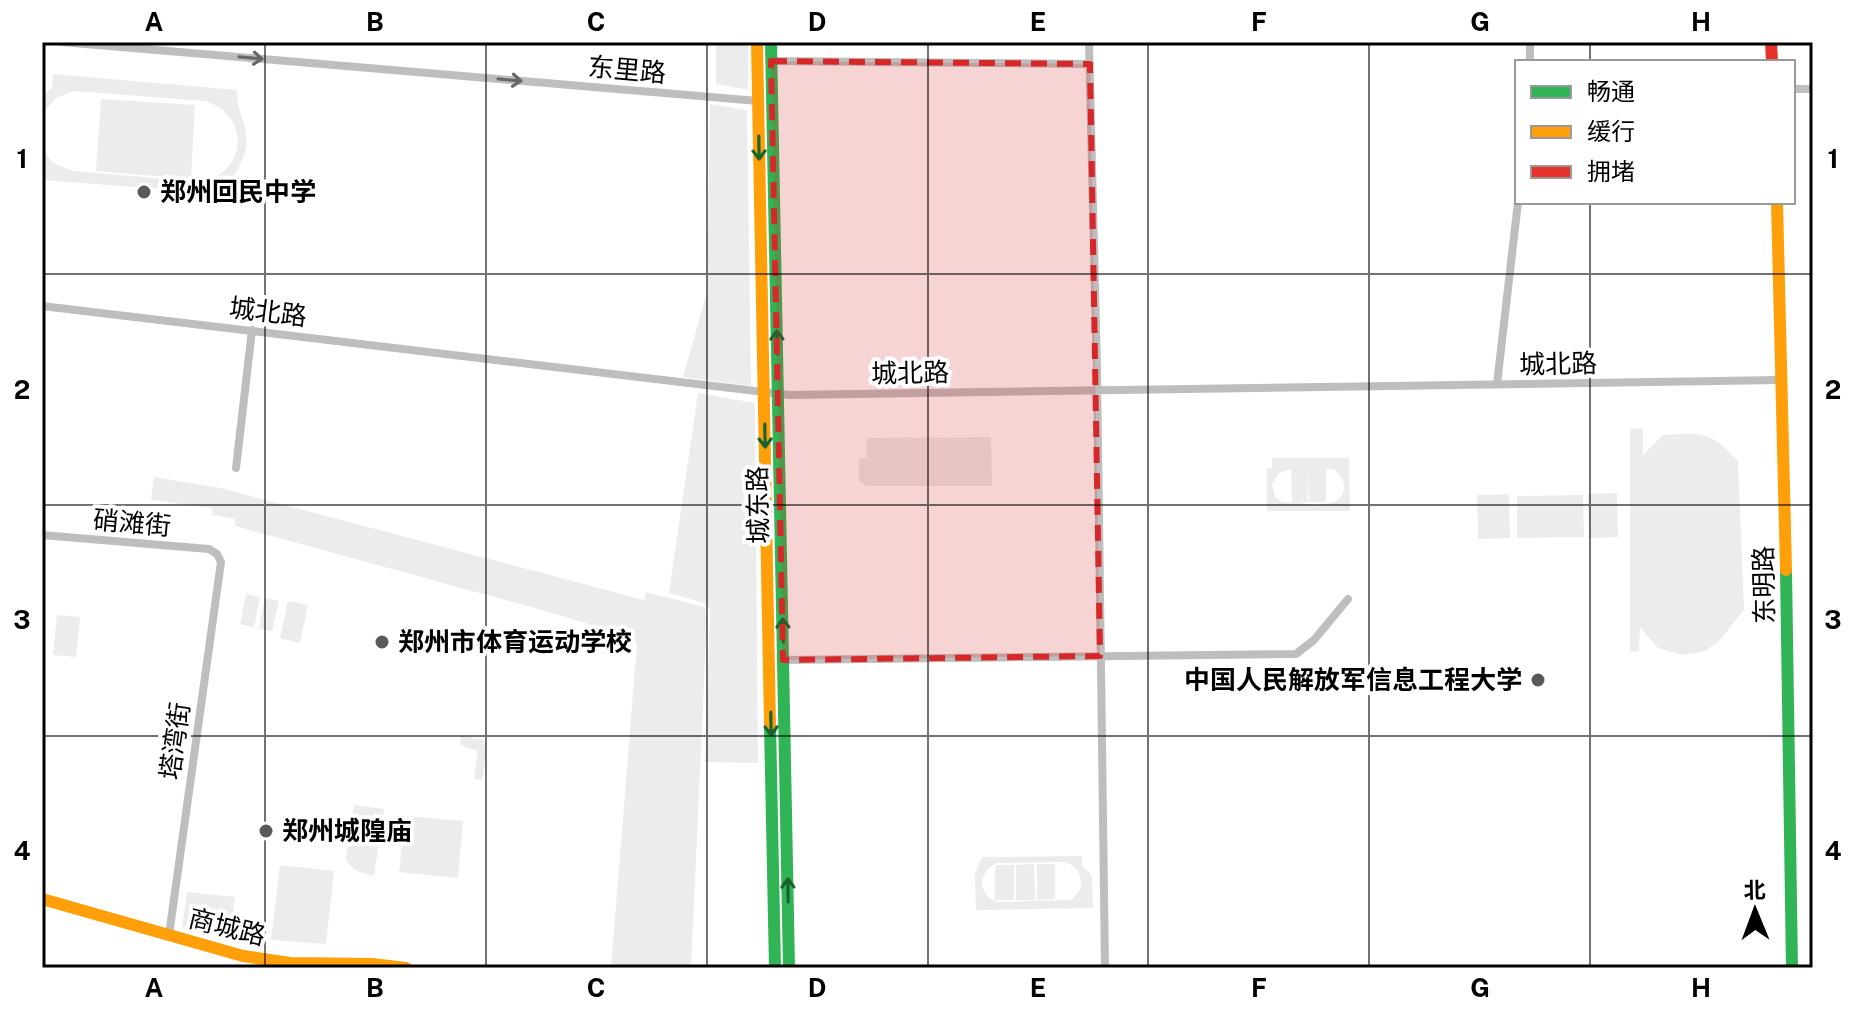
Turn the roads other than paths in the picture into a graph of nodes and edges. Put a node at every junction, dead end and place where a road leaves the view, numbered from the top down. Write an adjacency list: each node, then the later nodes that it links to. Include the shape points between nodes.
1 (62, 42): 5 (street, 东里路)
2 (757, 42): 8 (main road, 城东路)
3 (771, 42): 6 (main road, 城东路)
4 (1089, 42): 7 (street)
5 (144, 46): 8 (street, 东里路, one-way to 8)
6 (771, 61): 7 (street); 17 (main road, 城东路, one-way to 6)
7 (1090, 64): 15 (street)
8 (758, 101): 16 (main road, 城东路, one-way to 16)
9 (1518, 204): 14 (street)
10 (1777, 204): 13 (main road, 东明路)
11 (42, 306): 12 (street, 城北路)
12 (252, 330): 16 (street, 城北路); 18 (street)
13 (1783, 380): 14 (street, 城北路); 31 (main road, 东明路)
14 (1497, 384): 15 (street, 城北路)
15 (1097, 390): 17 (street, 城北路); 22 (street)
16 (764, 392): 17 (street, 城北路); 28 (main road, 城东路, one-way to 28)
17 (778, 394): 23 (main road, 城东路, one-way to 17)
18 (236, 468)
19 (42, 535): 20 (street, 硝滩街, via 209,549)
20 (217, 554): 25 (street, 塔湾街, via 221,562)
21 (1348, 599): 22 (street, via 1296,654)
22 (1100, 656): 23 (street); 30 (street)
23 (783, 660): 29 (main road, 城东路, one-way to 23)
24 (42, 899): 25 (main road, 商城路)
25 (169, 935): 26 (main road, 商城路)
26 (257, 963): 27 (main road, 商城路)
27 (406, 968)
28 (775, 968)
29 (789, 968)
30 (1105, 968)
31 (1792, 968)

